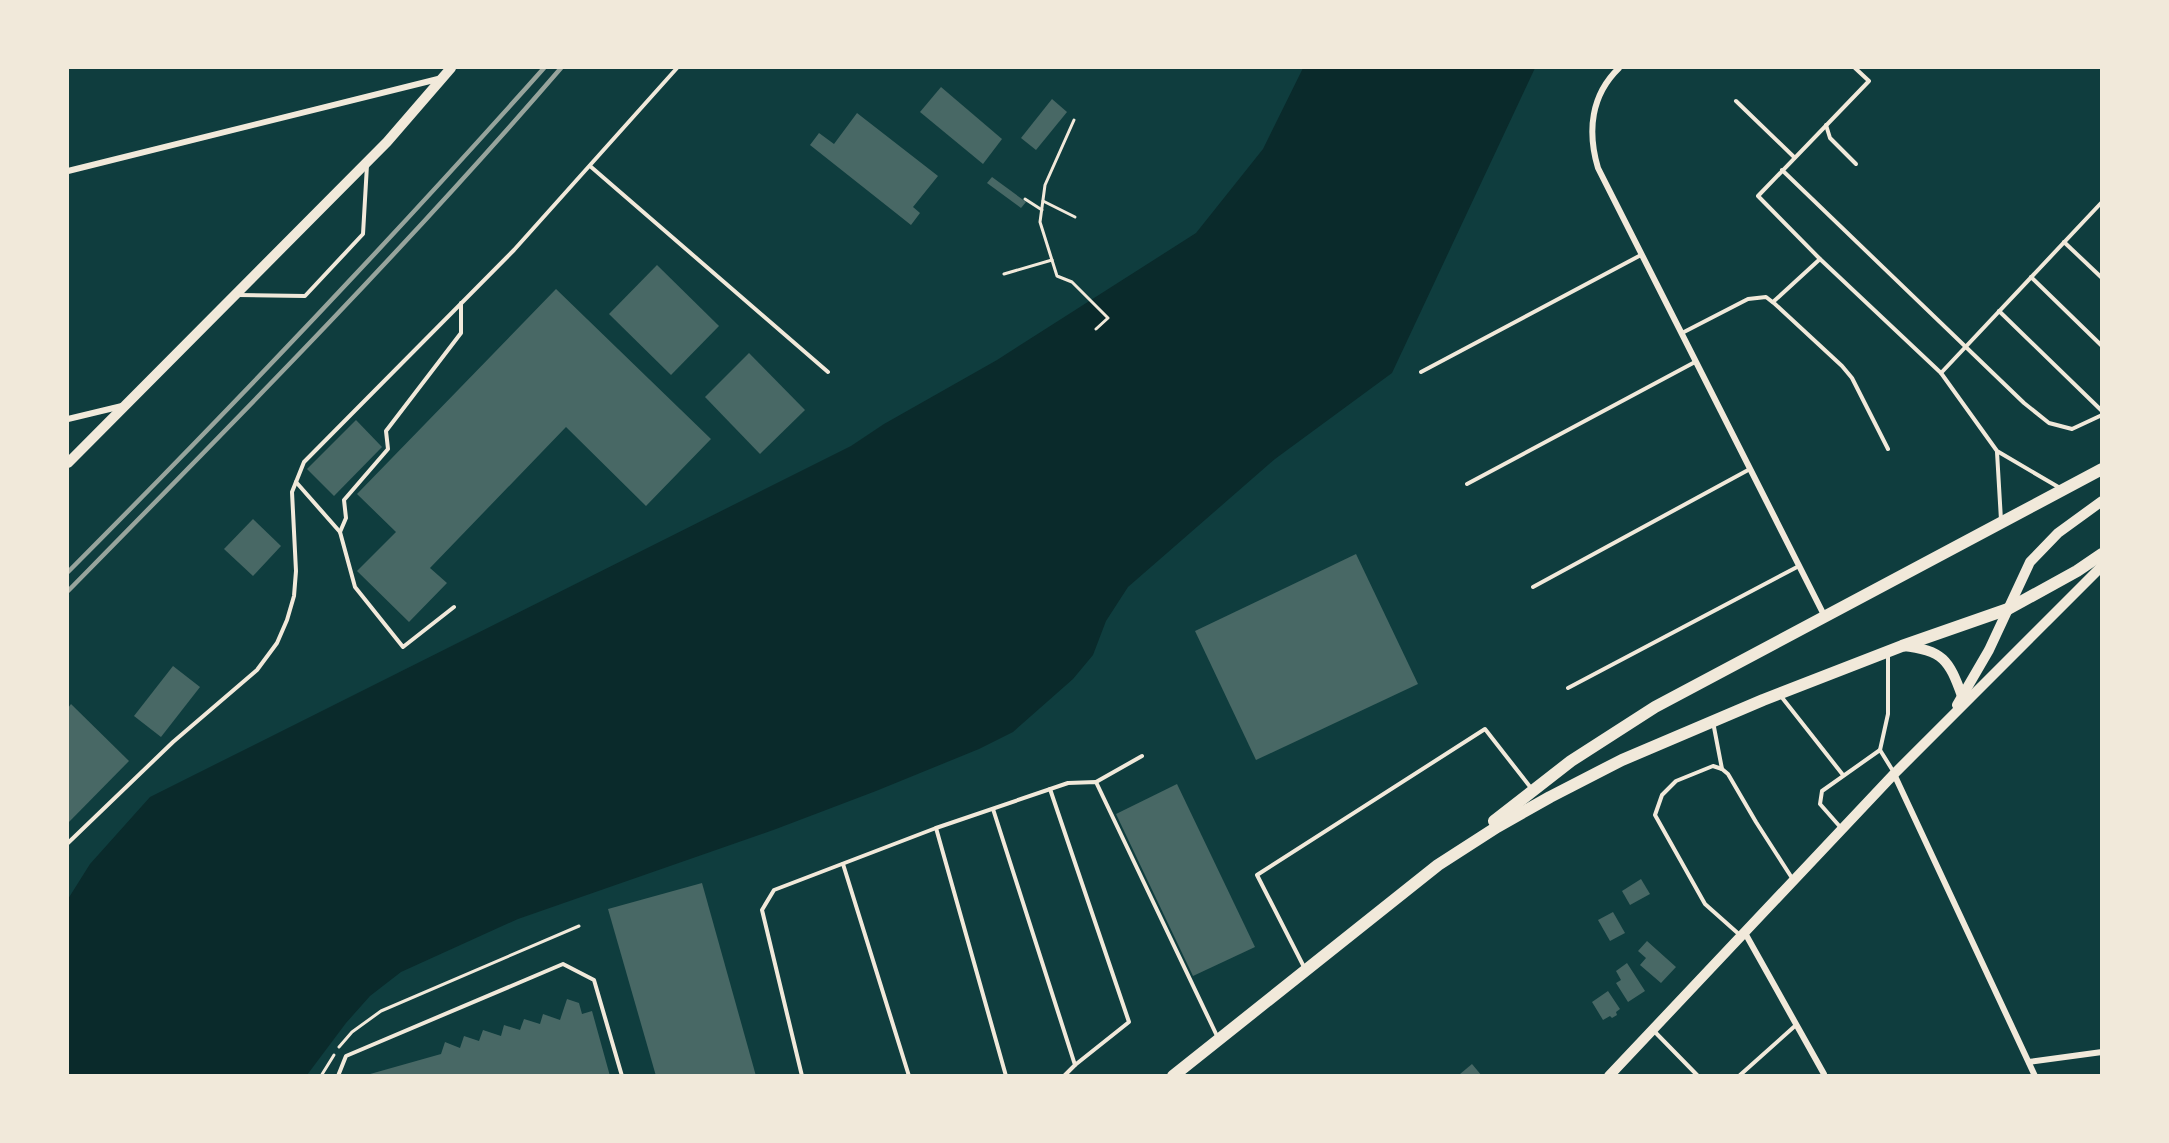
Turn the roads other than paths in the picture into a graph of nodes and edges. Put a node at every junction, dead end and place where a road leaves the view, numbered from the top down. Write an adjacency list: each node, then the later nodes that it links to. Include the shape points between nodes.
1 (451, 68): 5 (main road)
2 (677, 68): 11 (lane)
3 (1619, 68): 18 (street, via 1602,90 1593,114 1592,148 1598,168)
4 (1855, 68): 7 (lane, via 1869,81)
5 (442, 78): 9 (main road); 13 (street)
6 (1736, 101): 8 (lane)
7 (1826, 125): 8 (lane); 10 (lane, via 1830,138)
8 (1794, 157): 12 (lane)
9 (367, 162): 22 (main road); 22 (lane, via 363,234 305,296)
10 (1856, 164)
11 (590, 166): 24 (lane); 30 (lane)
12 (1782, 170): 19 (lane, via 1758,196); 28 (lane)
13 (68, 171)
14 (2102, 202): 15 (lane)
15 (2096, 207): 16 (lane); 17 (lane)
16 (2102, 212)
17 (2064, 242): 20 (lane); 21 (lane)
18 (1642, 254): 26 (street); 31 (lane)
19 (1820, 259): 23 (lane); 32 (lane)
20 (2031, 277): 25 (lane); 27 (lane)
21 (2102, 278)
22 (235, 295): 33 (main road)
23 (1773, 302): 26 (lane, via 1766,297 1748,299); 36 (lane, via 1852,378)
24 (462, 303): 41 (lane, via 304,462); 46 (lane, via 461,333 386,430 388,449 344,500 346,518)
25 (1999, 311): 28 (lane); 34 (lane)
26 (1682, 333): 29 (street)
27 (2102, 346)
28 (1966, 347): 32 (lane); 34 (lane, via 2049,423 2073,429)
29 (1696, 361): 39 (street); 42 (lane)
30 (828, 372)
31 (1421, 372)
32 (1941, 374): 37 (lane)
33 (124, 405): 35 (street); 38 (main road)
34 (2102, 413)
35 (68, 419)
36 (1888, 448)
37 (1997, 451): 43 (lane); 45 (lane)
38 (68, 463)
39 (1750, 468): 48 (street); 50 (lane)
40 (2102, 469): 43 (main road)
41 (296, 482): 46 (lane); 72 (lane, via 292,492 294,596 277,643 256,670 173,742)
42 (1467, 484)
43 (2063, 489): 45 (main road)
44 (2102, 501): 52 (main road, via 2058,533 2030,562)
45 (2001, 523): 53 (main road)
46 (340, 532): 51 (lane, via 355,587 403,647)
47 (2102, 554): 52 (main road)
48 (1800, 566): 53 (street); 56 (lane)
49 (2102, 566): 59 (main road)
50 (1533, 586)
51 (454, 607)
52 (2008, 609): 54 (main road); 58 (main road)
53 (1826, 617): 68 (main road, via 1655,707)
54 (1902, 646): 55 (main road); 58 (main road, via 1922,648 1943,658)
55 (1888, 652): 57 (main road); 61 (lane, via 1888,714)
56 (1568, 688)
57 (1779, 694): 60 (main road); 65 (lane)
58 (1962, 696): 59 (main road)
59 (1949, 718): 64 (main road)
60 (1713, 722): 63 (lane); 74 (main road, via 1622,760 1550,796)
61 (1880, 750): 64 (lane); 65 (lane)
62 (1142, 756): 66 (lane)
63 (1722, 769): 75 (lane); 76 (lane, via 1713,766 1676,781 1662,795 1655,815 1705,904)
64 (1894, 774): 71 (main road); 82 (street)
65 (1843, 775): 71 (lane, via 1822,791 1820,804)
66 (1096, 782): 67 (lane, via 1068,783); 80 (lane)
67 (1049, 789): 69 (lane); 83 (lane, via 1129,1022)
68 (1533, 790): 74 (main road); 77 (lane, via 1485,729 1257,875)
69 (993, 809): 70 (lane); 83 (lane)
70 (936, 828): 73 (lane); 89 (lane)
71 (1842, 830): 75 (main road)
72 (68, 843)
73 (843, 864): 87 (lane, via 774,890 762,910); 88 (lane)
74 (1438, 865): 77 (main road)
75 (1794, 881): 76 (main road)
76 (1743, 935): 78 (street); 79 (main road)
77 (1306, 971): 80 (main road)
78 (1796, 1025): 84 (street); 94 (lane)
79 (1652, 1029): 92 (main road); 93 (lane)
80 (1218, 1040): 91 (main road)
81 (2102, 1052): 82 (street)
82 (2029, 1062): 95 (street)
83 (1075, 1065): 90 (lane)
84 (1824, 1074)
85 (338, 1076): 86 (lane, via 346,1056 563,964 594,980)
86 (622, 1076)
87 (802, 1076)
88 (909, 1076)
89 (1006, 1076)
90 (1065, 1076)
91 (1173, 1076)
92 (1609, 1076)
93 (1698, 1076)
94 (1739, 1076)
95 (2035, 1076)

